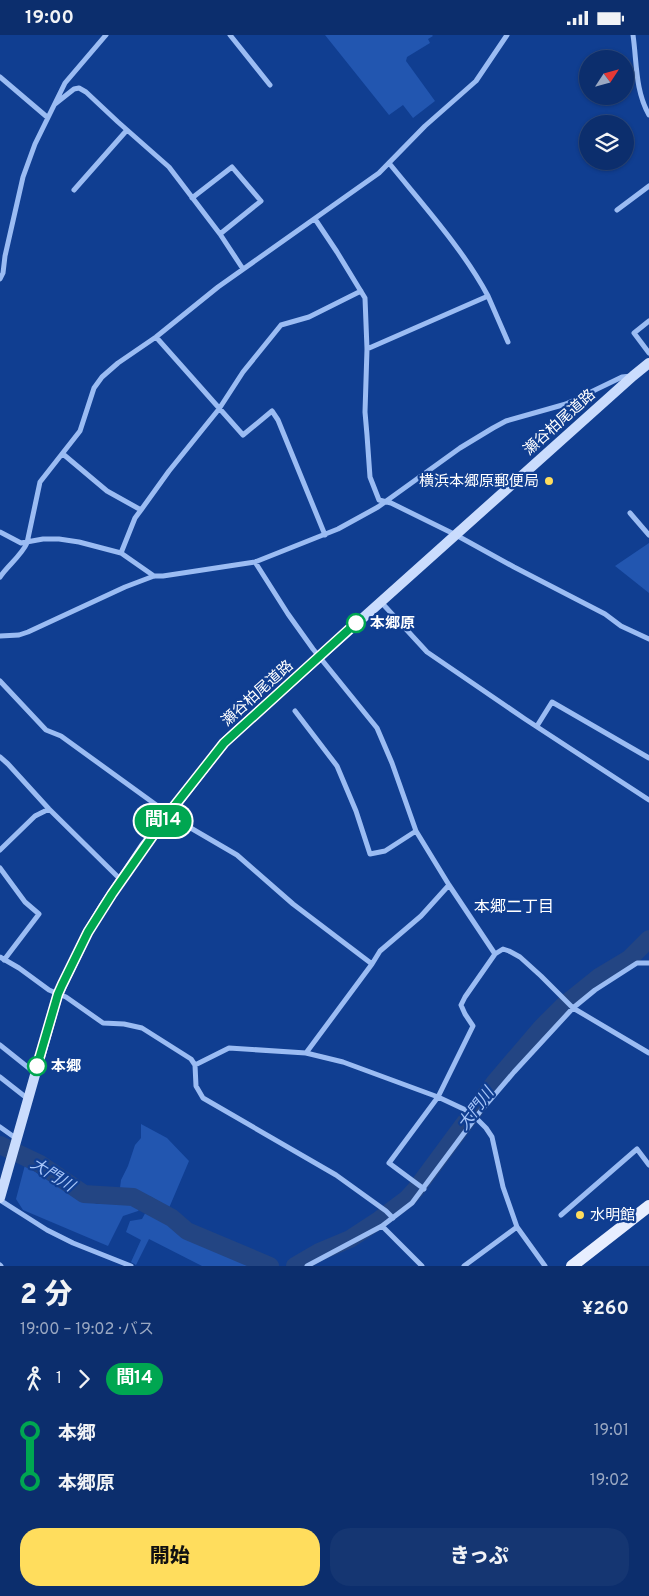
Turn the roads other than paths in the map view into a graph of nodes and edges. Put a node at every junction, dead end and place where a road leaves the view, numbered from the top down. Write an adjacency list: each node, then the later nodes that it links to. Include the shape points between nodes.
1 (106, 35): 7 (street, via 65,83)
2 (230, 35): 6 (street)
3 (507, 35): 11 (street, via 476,81)
4 (633, 35): 8 (street, via 640,96)
5 (0, 77): 9 (street)
6 (270, 85)
7 (55, 104): 9 (street); 10 (street, via 79,88)
8 (649, 115)
9 (47, 117): 19 (street, via 23,177)
10 (127, 130): 13 (street); 14 (street, via 169,167)
11 (389, 163): 16 (street); 21 (street, via 464,257)
12 (649, 186): 15 (street)
13 (74, 190)
14 (192, 198): 17 (street); 17 (street, via 232,167 261,201)
15 (617, 210)
16 (315, 219): 18 (street); 20 (street)
17 (220, 233): 18 (street)
18 (243, 269): 23 (street)
19 (0, 279)
20 (361, 291): 25 (street, via 365,298); 29 (street, via 321,312 282,325)
21 (488, 297): 24 (street); 25 (street)
22 (649, 321): 26 (street, via 634,333)
23 (156, 337): 29 (street); 30 (street, via 102,377 94,388 80,431)
24 (508, 342)
25 (367, 349): 31 (street, via 370,477 380,500)
26 (649, 353)
27 (649, 363): 28 (main road, 瀬谷柏尾道路)
28 (633, 376): 31 (street, via 622,377 566,404 493,427); 36 (main road, 瀬谷柏尾道路)
29 (219, 409): 32 (street); 35 (street, via 243,435 272,411)
30 (62, 454): 32 (street, via 107,491); 38 (street, via 40,482)
31 (384, 502): 35 (street); 36 (street)
32 (141, 510): 39 (street)
33 (630, 513): 37 (street)
34 (0, 532): 38 (street)
35 (324, 535): 40 (street)
36 (456, 535): 43 (main road, 瀬谷柏尾道路); 45 (street, via 604,614 621,627)
37 (649, 535)
38 (27, 543): 39 (street, via 59,539); 42 (street)
39 (121, 553): 41 (street)
40 (256, 562): 41 (street); 46 (street)
41 (154, 575): 44 (street, via 28,632)
42 (0, 577)
43 (381, 601): 46 (main road, 瀬谷柏尾道路); 49 (street, via 427,652)
44 (0, 636)
45 (649, 639)
46 (319, 657): 54 (main road, 瀬谷柏尾道路, via 224,743); 55 (street, via 377,728)
47 (0, 681): 54 (street, via 46,730 61,736)
48 (295, 711): 55 (street, via 337,766 370,854 385,851)
49 (537, 726): 51 (street, via 552,702); 52 (street)
50 (0, 757): 53 (street)
51 (649, 758)
52 (649, 799)
53 (49, 809): 56 (street, via 35,816); 58 (street)
54 (168, 814): 58 (main road, 瀬谷柏尾道路); 63 (street, via 237,855 292,904)
55 (416, 831): 59 (street)
56 (0, 850)
57 (0, 868): 61 (street, via 25,902 39,914)
58 (121, 880): 64 (main road, 瀬谷柏尾道路, via 88,932)
59 (448, 885): 60 (street); 63 (street, via 421,916 380,951)
60 (496, 954): 65 (street, via 503,949 520,957); 72 (street, via 461,1005 473,1026)
61 (2, 959): 64 (street)
62 (649, 963): 65 (street, via 636,963)
63 (372, 964): 67 (street)
64 (58, 994): 69 (street, via 102,1023 142,1028 191,1059); 70 (main road, 瀬谷柏尾道路)
65 (570, 1005): 68 (street); 74 (street)
66 (0, 1045): 70 (street)
67 (306, 1053): 69 (street, via 229,1048); 72 (street, via 343,1061)
68 (649, 1053)
69 (195, 1065): 82 (street, via 196,1086 203,1098 336,1175)
70 (35, 1073): 73 (main road, 瀬谷柏尾道路)
71 (0, 1077): 73 (street)
72 (438, 1097): 74 (street); 78 (street, via 390,1163)
73 (28, 1099): 76 (main road, 瀬谷柏尾道路)
74 (473, 1115): 78 (street); 84 (street, via 492,1137 503,1187)
75 (0, 1127): 76 (street)
76 (17, 1139): 79 (main road, 瀬谷柏尾道路)
77 (649, 1165): 81 (street, via 637,1149)
78 (424, 1189): 82 (street, via 412,1203)
79 (0, 1199): 85 (street, via 56,1235)
80 (649, 1207): 90 (main road)
81 (561, 1215)
82 (392, 1217): 83 (street)
83 (382, 1226): 86 (street); 87 (street)
84 (517, 1227): 88 (street); 89 (street)
85 (131, 1266)
86 (307, 1266)
87 (422, 1266)
88 (464, 1266)
89 (545, 1266)
90 (572, 1266)

